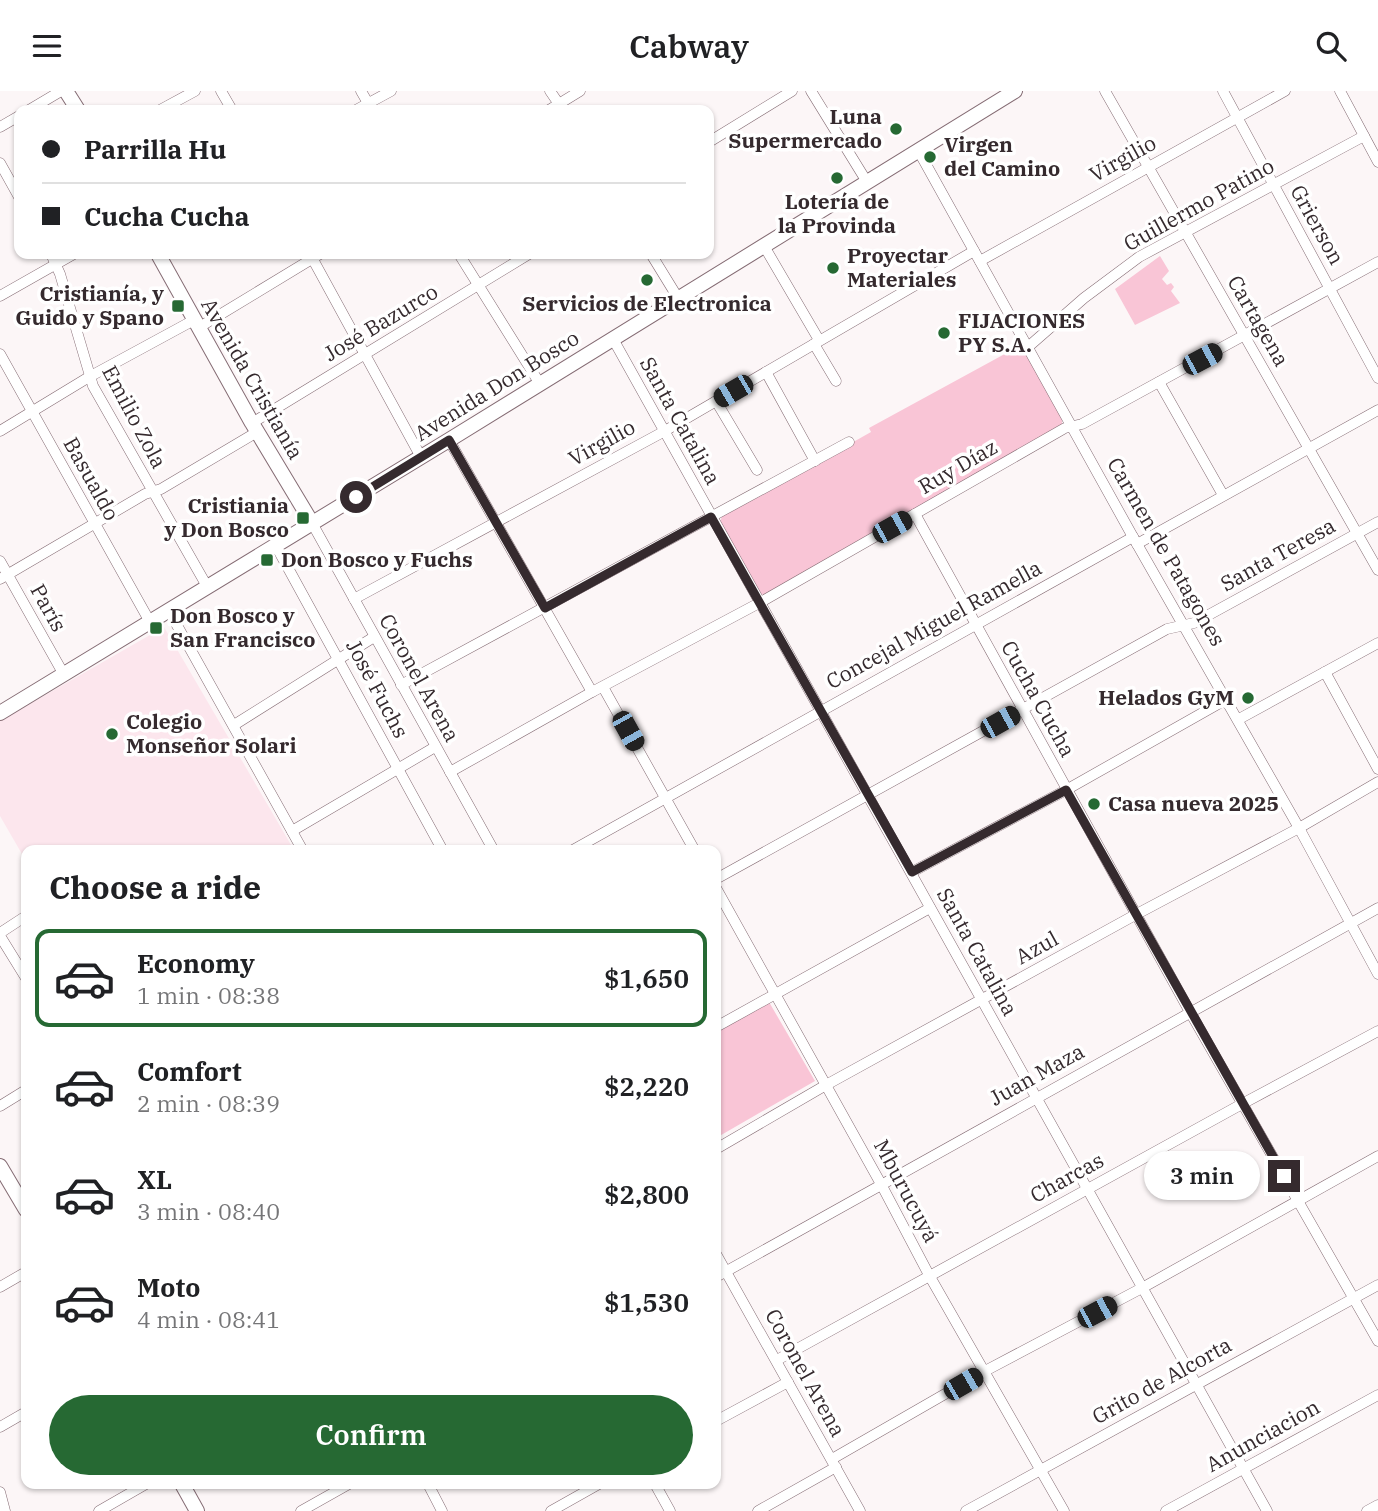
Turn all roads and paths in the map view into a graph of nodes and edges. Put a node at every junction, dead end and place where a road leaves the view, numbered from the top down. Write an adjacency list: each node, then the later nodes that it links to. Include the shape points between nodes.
1 (61, 91): 12 (street)
2 (195, 91): 13 (street)
3 (391, 91): 14 (street)
4 (580, 91): 15 (street)
5 (792, 91): 18 (street)
6 (811, 91): 23 (street)
7 (1105, 91): 22 (street, Cartagena)
8 (1223, 91): 16 (street, Grierson)
9 (1285, 91): 16 (street, Virgilio)
10 (1340, 91): 17 (street)
11 (1006, 93): 19 (main road, Avenida Don Bosco)
12 (37, 105)
13 (169, 105)
14 (373, 105)
15 (563, 105)
16 (1238, 118): 22 (street, Virgilio); 24 (street, Grierson)
17 (1364, 136): 20 (street); 24 (street, Guillermo Patino)
18 (714, 139)
19 (918, 150): 23 (main road, Avenida Don Bosco); 28 (street, Carmen de Patagones)
20 (1378, 162)
21 (0, 163): 25 (street)
22 (1149, 166): 26 (street, Cartagena); 28 (street, Virgilio)
23 (867, 181): 27 (main road, Avenida Don Bosco)
24 (1274, 186): 26 (street, Guillermo Patino); 40 (street, Grierson)
25 (14, 188)
26 (1185, 231): 44 (street, Cartagena); 47 (street, Guillermo Patino, via 1128,265)
27 (764, 246): 42 (main road, Avenida Don Bosco); 46 (street)
28 (977, 256): 46 (street, Virgilio); 47 (street, Carmen de Patagones)
29 (54, 259): 38 (street, Emilio Zola)
30 (65, 259): 38 (street)
31 (161, 259): 43 (main road, Avenida Cristianía)
32 (307, 259): 43 (street)
33 (316, 259): 49 (street)
34 (462, 259): 39 (street)
35 (521, 259): 39 (street, José Bazurco)
36 (654, 259): 42 (street)
37 (1378, 262): 40 (street, Ruy Díaz)
38 (56, 264): 41 (street); 51 (street, Emilio Zola)
39 (479, 285): 49 (street, José Bazurco); 55 (street)
40 (1329, 289): 44 (street, Ruy Díaz); 52 (street, Grierson)
41 (0, 296)
42 (678, 299): 45 (main road, Avenida Don Bosco)
43 (196, 324): 51 (street); 60 (main road, Avenida Cristianía)
44 (1244, 337): 54 (street, Ruy Díaz); 65 (street, Cartagena)
45 (613, 339): 55 (main road, Avenida Don Bosco); 62 (street, Santa Catalina)
46 (817, 342): 50 (street, Virgilio); 53 (street)
47 (1028, 347): 59 (street, Carmen de Patagones)
48 (0, 354): 58 (street, Basualdo)
49 (366, 354): 60 (street, José Bazurco); 66 (street)
50 (766, 372): 56 (street, Virgilio); 67 (street)
51 (89, 377): 58 (street); 69 (street, Emilio Zola)
52 (1378, 378)
53 (836, 381)
54 (1159, 381): 59 (street, Ruy Díaz); 70 (street)
55 (540, 384): 63 (main road, Avenida Don Bosco)
56 (716, 401): 62 (street, Virgilio); 68 (street)
57 (1378, 410): 65 (street, Concejal Miguel Ramella)
58 (33, 412): 61 (street); 75 (street, Basualdo)
59 (1072, 426): 71 (street, Ruy Díaz); 78 (street, Carmen de Patagones)
60 (255, 428): 69 (street, José Bazurco); 74 (main road, Avenida Cristianía)
61 (0, 431)
62 (663, 432): 72 (street, Santa Catalina); 76 (street, Virgilio)
63 (449, 440): 66 (main road, Avenida Don Bosco); 76 (street)
64 (849, 442): 67 (street)
65 (1310, 450): 70 (street, Concejal Miguel Ramella); 77 (street, Cartagena)
66 (421, 457): 74 (main road, Avenida Don Bosco)
67 (815, 461): 72 (street)
68 (757, 470)
69 (153, 491): 75 (street, José Bazurco); 83 (street, Emilio Zola)
70 (1223, 495): 78 (street, Concejal Miguel Ramella)
71 (915, 514): 85 (street, Ruy Díaz); 89 (street, Cucha Cucha)
72 (711, 517): 85 (street, Santa Catalina); 86 (street)
73 (1378, 522): 77 (street, Santa Teresa)
74 (312, 523): 79 (main road, Avenida Don Bosco); 84 (street, Coronel Arena)
75 (93, 524): 82 (street, José Bazurco); 88 (street, Basualdo)
76 (496, 524): 84 (street, Virgilio); 86 (street)
77 (1357, 533): 81 (street, Cartagena); 90 (street, Santa Teresa)
78 (1135, 540): 89 (street, Concejal Miguel Ramella); 90 (street, Carmen de Patagones)
79 (276, 546): 83 (main road, Avenida Don Bosco); 93 (street, José Fuchs)
80 (0, 561): 82 (street, París)
81 (1378, 570)
82 (4, 577): 95 (street, París)
83 (208, 588): 87 (main road, Avenida Don Bosco)
84 (354, 599): 91 (street, Coronel Arena)
85 (761, 602): 97 (street, Ruy Díaz); 101 (street, Santa Catalina)
86 (545, 608): 96 (street); 98 (street)
87 (169, 611): 88 (main road, Avenida Don Bosco); 104 (street)
88 (150, 622): 95 (main road, Avenida Don Bosco)
89 (975, 624): 100 (street, Cucha Cucha); 101 (street, Concejal Miguel Ramella)
90 (1185, 625): 99 (street, Carmen de Patagones); 100 (street, Santa Teresa, via 1167,629)
91 (374, 636): 93 (street); 96 (street, Coronel Arena)
92 (1378, 643): 94 (street)
93 (340, 658): 104 (street); 106 (street, José Fuchs)
94 (1325, 672): 103 (street); 107 (street)
95 (63, 673): 102 (main road, Avenida Don Bosco)
96 (401, 685): 105 (street, Coronel Arena)
97 (603, 687): 98 (street, Ruy Díaz); 112 (street)
98 (592, 692): 108 (street, Ruy Díaz)
99 (1227, 699): 103 (street, Carmen de Patagones); 110 (street)
100 (1022, 709): 110 (street, Cucha Cucha); 111 (street, Santa Teresa)
101 (821, 710): 111 (street, Santa Catalina); 112 (street, Concejal Miguel Ramella)
102 (0, 713)
103 (1239, 719): 113 (street, Carmen de Patagones)
104 (234, 726): 114 (street)
105 (435, 747): 106 (street); 108 (street, Coronel Arena)
106 (398, 769): 114 (street); 116 (street, José Fuchs)
107 (1378, 769)
108 (450, 772): 117 (street, Coronel Arena)
109 (1378, 782): 113 (street, Azul)
110 (1066, 790): 120 (street); 125 (street, Cucha Cucha)
111 (868, 796): 120 (street, Santa Catalina); 121 (street, Santa Teresa)
112 (664, 797): 118 (street, Concejal Miguel Ramella); 119 (street)
113 (1299, 828): 125 (street, Azul); 127 (street, Carmen de Patagones)
114 (292, 831): 115 (street)
115 (300, 845)
116 (440, 845)
117 (491, 845)
118 (581, 845)
119 (692, 845)
120 (912, 872): 123 (street, Santa Catalina)
121 (721, 876)
122 (721, 897): 131 (street, Mburucuyá)
123 (930, 908): 131 (street); 132 (street, Santa Catalina)
124 (1378, 908): 127 (street, Juan Maza)
125 (1135, 915): 132 (street, Azul); 133 (street, Cucha Cucha)
126 (21, 920): 128 (street)
127 (1350, 923): 130 (street, Carmen de Patagones); 133 (street, Juan Maza)
128 (0, 935): 129 (street)
129 (21, 970)
130 (1378, 974)
131 (776, 994): 134 (street); 136 (street, Mburucuyá)
132 (982, 1001): 136 (street, Azul); 138 (street, Santa Catalina)
133 (1190, 1012): 138 (street, Juan Maza); 139 (street, Cucha Cucha)
134 (721, 1024)
135 (1378, 1031): 139 (street, Charcas)
136 (826, 1085): 141 (street, Azul); 144 (street, Mburucuyá)
137 (21, 1093): 140 (street)
138 (1036, 1098): 144 (street, Juan Maza); 145 (street, Santa Catalina)
139 (1242, 1104): 145 (street, Charcas); 146 (street, Cucha Cucha)
140 (0, 1107)
141 (721, 1146)
142 (1378, 1156): 146 (street)
143 (0, 1166): 147 (main road)
144 (881, 1184): 149 (street, Juan Maza); 152 (street, Mburucuyá)
145 (1086, 1189): 152 (street, Charcas); 155 (street, Santa Catalina)
146 (1297, 1200): 155 (street); 156 (street, Cucha Cucha)
147 (21, 1202)
148 (721, 1262): 149 (street, Coronel Arena)
149 (726, 1271): 150 (street, Juan Maza); 158 (street, Coronel Arena)
150 (721, 1274)
151 (21, 1275): 154 (street)
152 (929, 1275): 158 (street, Charcas); 159 (street, Mburucuyá)
153 (1378, 1285): 156 (street, Grito de Alcorta)
154 (0, 1287)
155 (1142, 1288): 159 (street); 161 (street, Santa Catalina)
156 (1354, 1298): 157 (street, Cucha Cucha); 161 (street, Grito de Alcorta)
157 (1378, 1341)
158 (777, 1360): 160 (street, Coronel Arena)
159 (985, 1371): 166 (street); 167 (street, Mburucuyá)
160 (788, 1382): 164 (street); 166 (street, Coronel Arena)
161 (1197, 1383): 167 (street, Grito de Alcorta); 168 (street, Santa Catalina)
162 (1378, 1395): 168 (street, Anunciacion)
163 (21, 1415): 165 (street)
164 (721, 1418)
165 (0, 1427)
166 (834, 1463): 184 (street); 185 (street, Coronel Arena)
167 (1040, 1469): 186 (street, Grito de Alcorta); 187 (street, Mburucuyá)
168 (1243, 1469): 188 (street, Anunciacion); 189 (street, Santa Catalina)
169 (137, 1489): 178 (street)
170 (185, 1489): 179 (main road)
171 (340, 1489): 180 (street)
172 (431, 1489): 181 (street)
173 (590, 1489): 182 (street)
174 (658, 1489): 183 (street)
175 (0, 1492): 177 (street)
176 (1378, 1505): 190 (street)
177 (5, 1511)
178 (99, 1511)
179 (197, 1511)
180 (301, 1511)
181 (442, 1511)
182 (551, 1511)
183 (670, 1511)
184 (758, 1511)
185 (860, 1511)
186 (966, 1511)
187 (1064, 1511)
188 (1166, 1511)
189 (1267, 1511)
190 (1367, 1511)

